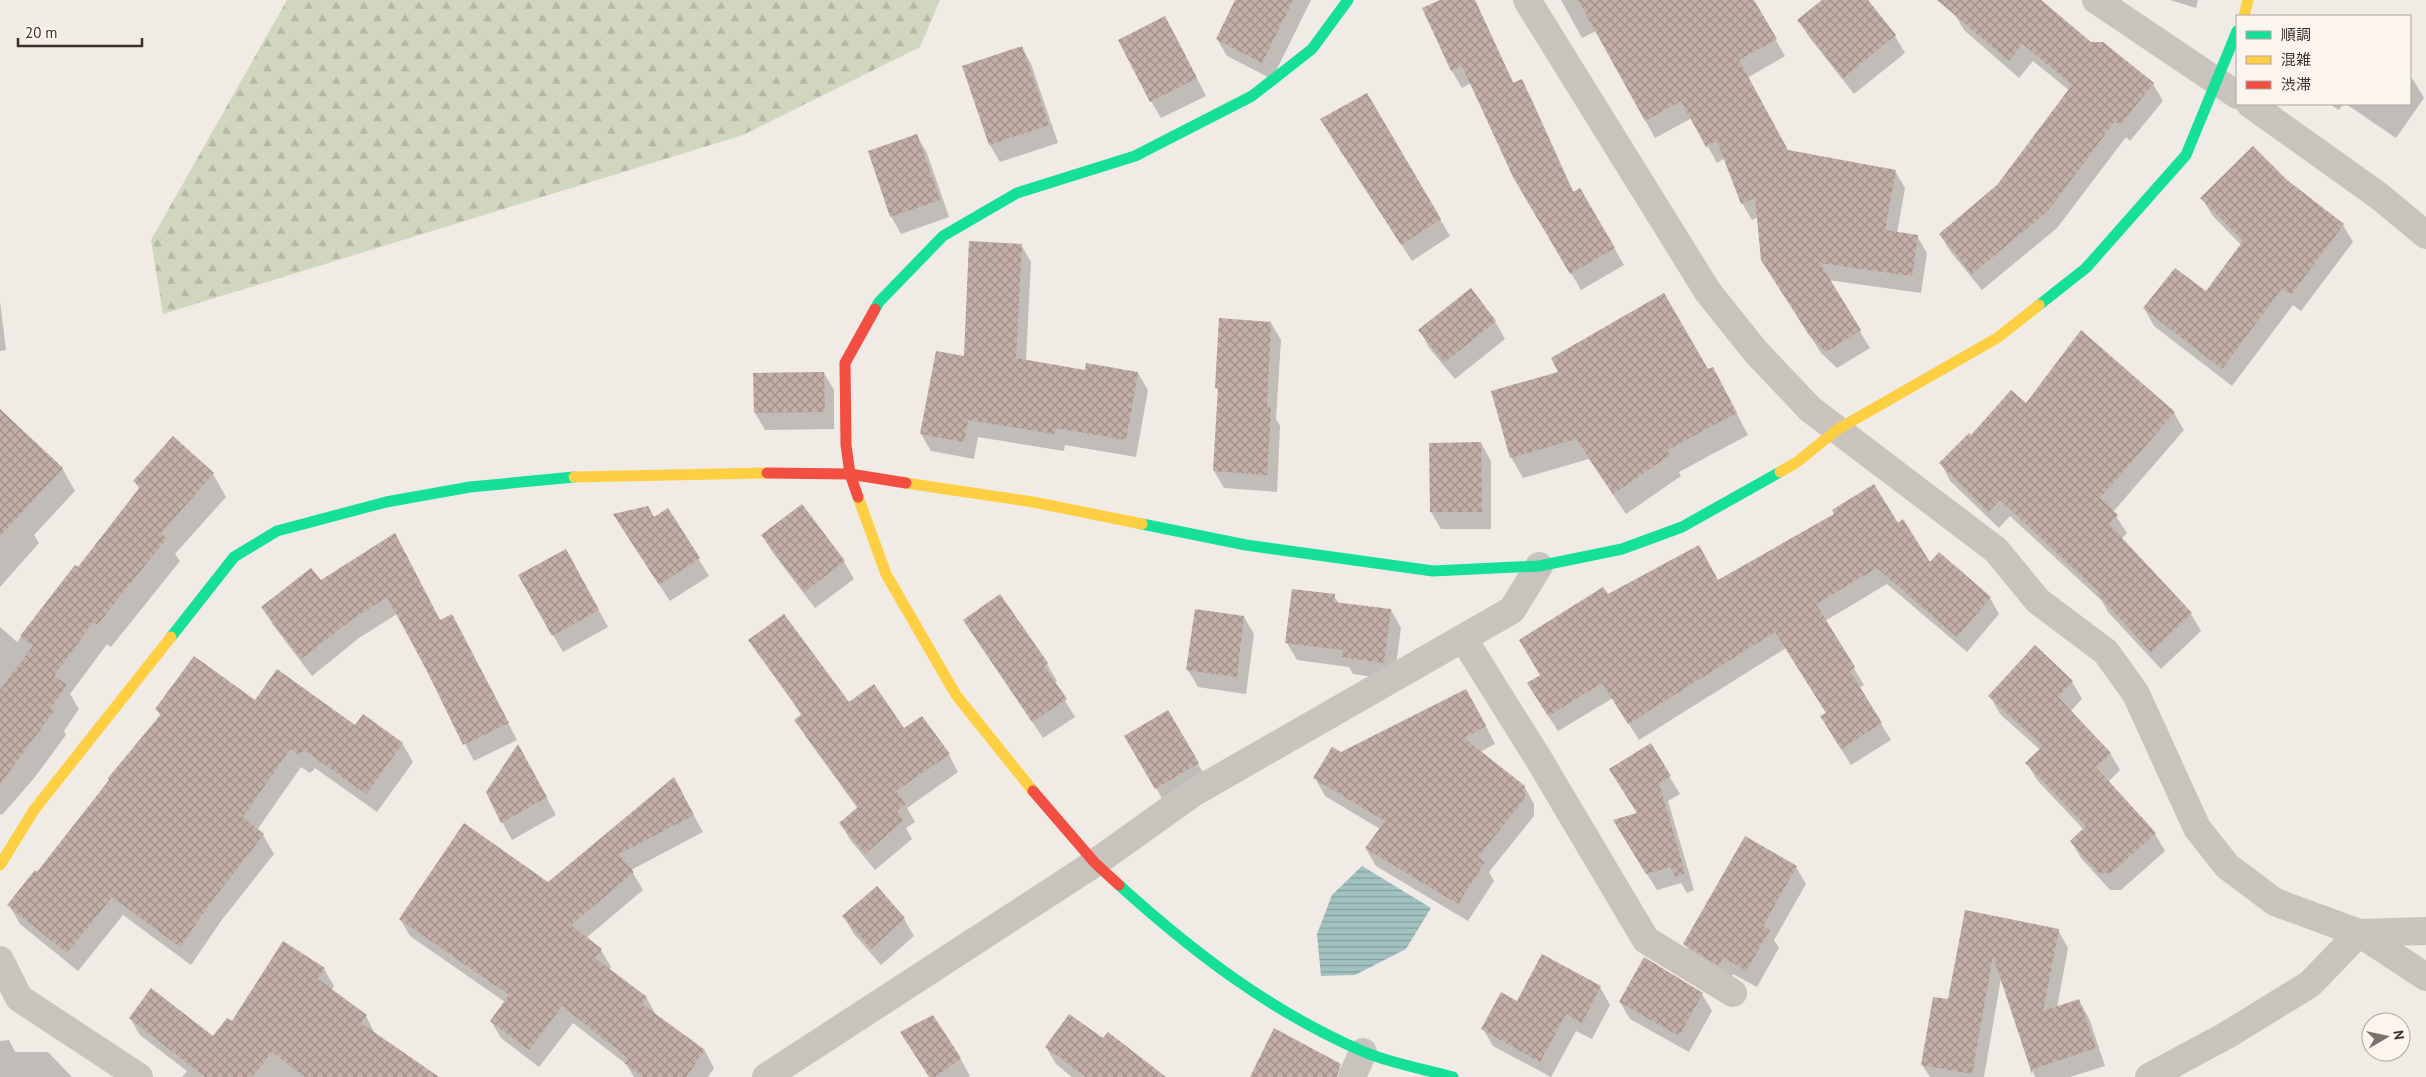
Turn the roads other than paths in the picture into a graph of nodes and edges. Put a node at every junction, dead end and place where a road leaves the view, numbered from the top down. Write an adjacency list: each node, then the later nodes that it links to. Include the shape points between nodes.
1 (1348, 0): 11 (street, via 1312,49 1252,96 1136,156 1017,193 942,236 879,302 845,364 846,445)
2 (1527, 0): 10 (street, via 1708,292 1756,352 1810,409)
3 (2096, 0): 7 (street)
4 (2248, 0): 5 (street)
5 (2244, 15)
6 (2236, 37): 7 (street)
7 (2227, 88): 10 (street, via 2186,155 2086,268 1997,338)
8 (2251, 105): 9 (street, via 2379,196)
9 (2426, 235)
10 (1838, 429): 12 (street, via 1796,462 1682,527 1622,549); 17 (street, via 1996,550 2038,602 2106,652 2136,694 2197,828 2226,866 2275,902)
11 (850, 474): 12 (street, via 1033,502 1246,545 1433,571); 14 (street, via 886,574 956,694 1045,807); 15 (street, via 702,473 562,478 470,487 386,502 277,531 234,557 34,810)
12 (1539, 566): 13 (street, via 1512,610)
13 (1463, 638): 14 (street, via 1193,793); 20 (street, via 1646,940)
14 (1095, 863): 21 (street, via 1172,933 1263,1000); 23 (street)
15 (0, 865)
16 (2426, 931): 17 (street)
17 (2359, 933): 19 (street); 26 (street, via 2310,984)
18 (0, 960): 22 (street, via 19,998)
19 (2426, 977)
20 (1733, 993)
21 (1363, 1052): 24 (street); 25 (street)
22 (139, 1077)
23 (766, 1077)
24 (1352, 1077)
25 (1453, 1077)
26 (2149, 1077)

